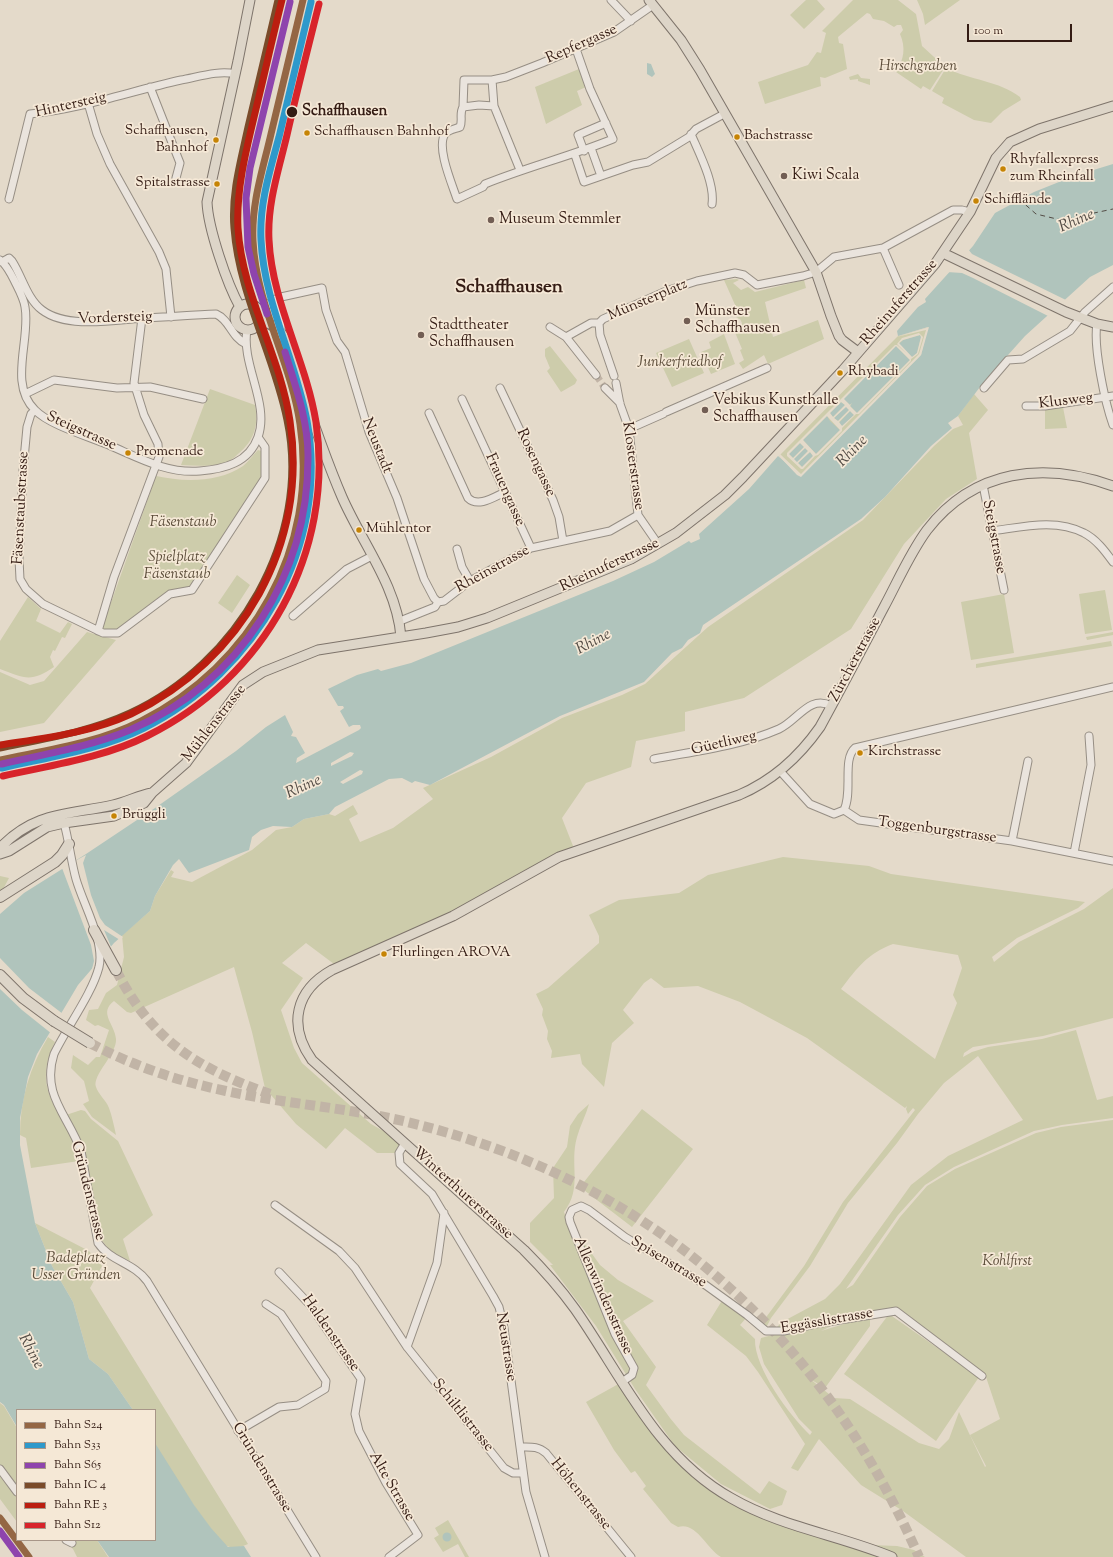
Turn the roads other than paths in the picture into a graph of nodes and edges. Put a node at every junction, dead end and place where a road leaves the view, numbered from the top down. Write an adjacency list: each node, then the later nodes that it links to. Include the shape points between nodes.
1 (250, 0): 6 (main road)
2 (611, 0): 4 (street)
3 (651, 2): 4 (street, Repfergasse); 13 (main road, via 681,40)
4 (631, 21): 5 (street, Repfergasse, via 614,32)
5 (576, 49): 7 (street, Repfergasse, via 506,77); 14 (street, via 590,89)
6 (235, 74): 8 (street, Hintersteig, via 224,72); 31 (main road, via 209,190 207,212 226,272)
7 (492, 80): 10 (street); 12 (street, Repfergasse, via 464,80)
8 (150, 87): 9 (street, Hintersteig); 20 (street, via 180,163)
9 (88, 103): 21 (street, Hintersteig, via 30,114); 32 (street, via 97,134 110,164 166,269)
10 (494, 106): 12 (street); 18 (street)
11 (1113, 106): 23 (main road, Rheinuferstrasse, via 1039,129 1010,142 996,158)
12 (463, 107): 18 (street, via 460,112 462,123 460,127 447,132 442,149 457,199)
13 (724, 114): 15 (street); 27 (main road)
14 (606, 123): 16 (street, via 613,139); 16 (street, via 578,135)
15 (691, 134): 19 (street, via 661,156); 22 (street, via 705,170 713,197)
16 (587, 150): 17 (street); 19 (street)
17 (575, 155): 18 (street); 19 (street, via 584,182)
18 (520, 170)
19 (601, 176)
20 (176, 178)
21 (9, 199)
22 (712, 204)
23 (970, 212): 24 (street, via 953,210); 25 (main road, Rheinuferstrasse)
24 (883, 248): 27 (street, via 834,257); 28 (street)
25 (948, 256): 35 (main road); 44 (main road, Rheinuferstrasse)
26 (1, 261): 34 (street, Vordersteig, via 9,258 12,261 34,302 52,316 93,322); 51 (street, Steigstrasse, via 11,275 25,307 22,377)
27 (816, 272): 36 (street, Münsterplatz, via 762,286 757,286 744,275 735,273 675,287); 44 (main road, via 839,336)
28 (899, 285)
29 (1113, 287): 35 (street)
30 (271, 303): 33 (street); 40 (street, via 281,322); 76 (street, Neustadt, via 294,293 322,288 336,341 346,352 369,432 405,519 424,579)
31 (242, 306): 33 (main road, via 254,305); 41 (main road, via 236,313 236,321 241,328)
32 (171, 317): 34 (street, Vordersteig); 43 (street, Vordersteig, via 216,314 222,316 238,340)
33 (260, 317): 40 (main road); 41 (main road, via 256,327)
34 (142, 318): 47 (street, via 133,378)
35 (1080, 318): 37 (main road); 50 (street, via 1070,331 1024,359 1008,360)
36 (599, 323): 42 (street, Münsterplatz, via 591,323); 55 (street, Klosterstrasse, via 600,335 615,379)
37 (1097, 324): 39 (main road); 52 (street, via 1096,331)
38 (550, 327): 42 (street)
39 (1113, 327)
40 (278, 329): 72 (main road, via 285,339 330,468)
41 (249, 330): 43 (street, Steigstrasse)
42 (566, 337): 46 (street)
43 (246, 344): 61 (street, Steigstrasse, via 261,416)
44 (858, 352): 69 (main road, Rheinuferstrasse, via 725,495 693,521)
45 (767, 368): 60 (street)
46 (596, 375)
47 (136, 388): 51 (street, via 54,380); 53 (street, via 150,387); 62 (street, via 144,415 159,448)
48 (500, 388): 68 (street, Rosengasse, via 553,500)
49 (605, 388): 55 (street)
50 (984, 388)
51 (25, 394): 57 (street, Steigstrasse)
52 (1110, 397): 56 (street, Klusweg); 59 (street)
53 (203, 399)
54 (462, 399): 65 (street, Frauengasse)
55 (620, 404): 60 (street, Klosterstrasse)
56 (1026, 406)
57 (35, 410): 62 (street, Steigstrasse, via 47,419); 79 (street, Fäsenstaubstrasse, via 27,427 23,470 20,579 26,589 43,604)
58 (429, 413): 65 (street, via 468,498 477,503)
59 (1113, 425)
60 (629, 429): 66 (street, Klosterstrasse)
61 (258, 438): 62 (street, Steigstrasse, via 245,456 226,467 184,471); 79 (street, via 265,447 265,478 192,590 170,594 118,633)
62 (157, 465): 79 (street, via 114,577)
63 (983, 485): 64 (main road, Zürcherstrasse, via 1015,474 1042,472 1078,475); 67 (street, Steigstrasse); 82 (main road, Zürcherstrasse, via 952,504 923,536)
64 (1113, 486)
65 (505, 492): 70 (street, Frauengasse)
66 (638, 516): 68 (street, Rheinstrasse, via 610,531); 69 (street, Klosterstrasse)
67 (992, 531): 73 (street, via 1045,524 1063,526 1084,533 1098,544); 75 (street, Steigstrasse)
68 (563, 540): 70 (street, Rheinstrasse)
69 (658, 544): 80 (main road, Rheinuferstrasse, via 632,559 487,618 453,628)
70 (531, 548): 74 (street, Rheinstrasse)
71 (457, 549): 74 (street, via 462,567)
72 (372, 556): 77 (street, via 347,569); 78 (main road, via 394,600)
73 (1113, 562)
74 (470, 581): 76 (street, Rheinstrasse, via 444,601)
75 (1004, 590)
76 (438, 602): 78 (street, Rheinstrasse, via 435,607)
77 (293, 616)
78 (400, 621): 80 (main road)
79 (100, 632)
80 (401, 637): 87 (main road, Mühlenstrasse, via 318,650 255,676 237,692 186,763)
81 (1113, 687): 88 (street, via 855,748 849,756 848,802)
82 (831, 706): 84 (street, Güetliweg, via 822,702 813,704 781,728 738,744); 86 (main road, Zürcherstrasse, via 815,734)
83 (1089, 736): 95 (street, via 1091,765)
84 (654, 758)
85 (1028, 761): 91 (street)
86 (780, 771): 88 (street, via 810,804 834,814); 94 (main road, Zürcherstrasse, via 738,795)
87 (152, 793): 89 (main road, Mühlenstrasse, via 113,805); 90 (main road, Mühlenstrasse, via 144,803 114,816)
88 (844, 810): 91 (street, Toggenburgstrasse, via 859,820)
89 (62, 813): 90 (main road); 93 (main road, Mühlenstrasse, via 38,820)
90 (64, 823): 92 (street, Gründenstrasse); 96 (main road, Mühlenstrasse, via 48,827)
91 (1012, 841): 95 (street, Toggenburgstrasse)
92 (69, 844): 98 (highway, via 55,862); 99 (street, Gründenstrasse, via 80,892)
93 (0, 848)
94 (578, 850): 103 (main road, Winterthurerstrasse, via 548,863 453,916 332,970 316,979 305,993 298,1011 298,1023 301,1039 308,1053 321,1069)
95 (1074, 853): 97 (street, Toggenburgstrasse)
96 (0, 854)
97 (1113, 861)
98 (0, 897)
99 (94, 930): 100 (highway); 114 (street, Gründenstrasse, via 100,956 98,969 51,1063 52,1091 79,1146 98,1243 106,1253 138,1270 147,1281)
100 (116, 969)
101 (0, 976): 102 (highway, bridge, via 35,1008)
102 (90, 1043)
103 (404, 1143): 106 (street, Neustrasse, via 399,1153 400,1164 432,1194); 112 (main road, Winterthurerstrasse, via 541,1268 574,1307)
104 (275, 1205): 110 (street, Schiltlistrasse, via 348,1260)
105 (575, 1207): 109 (street, Spisenstrasse, via 585,1207 625,1237 709,1287); 112 (street, Allenwindenstrasse, via 570,1222 615,1334 634,1368 632,1375)
106 (444, 1213): 110 (street, via 438,1263); 115 (street, Neustrasse, via 499,1307)
107 (279, 1272): 113 (street, Haldenstrasse, via 310,1305 356,1370 361,1379)
108 (266, 1304): 114 (street, via 280,1314 326,1381 325,1389 305,1401 279,1407)
109 (760, 1325): 111 (street, Eggässlistrasse, via 766,1331 784,1331 896,1311)
110 (407, 1348): 117 (street, Schiltlistrasse, via 504,1468 513,1473)
111 (982, 1376)
112 (622, 1382): 123 (main road, Winterthurerstrasse, via 653,1429 667,1445 691,1470 729,1498 778,1520)
113 (357, 1405): 120 (street, Alte Strasse, via 355,1414 359,1430 386,1484 418,1535)
114 (238, 1430): 119 (street, Gründenstrasse)
115 (521, 1447): 117 (street, Neustrasse); 122 (street, Höhenstrasse, via 540,1448 546,1453)
116 (0, 1470): 118 (street)
117 (523, 1473): 121 (street, Neustrasse)
118 (16, 1491)
119 (316, 1557)
120 (389, 1557)
121 (545, 1557)
122 (631, 1557)
123 (892, 1557)

